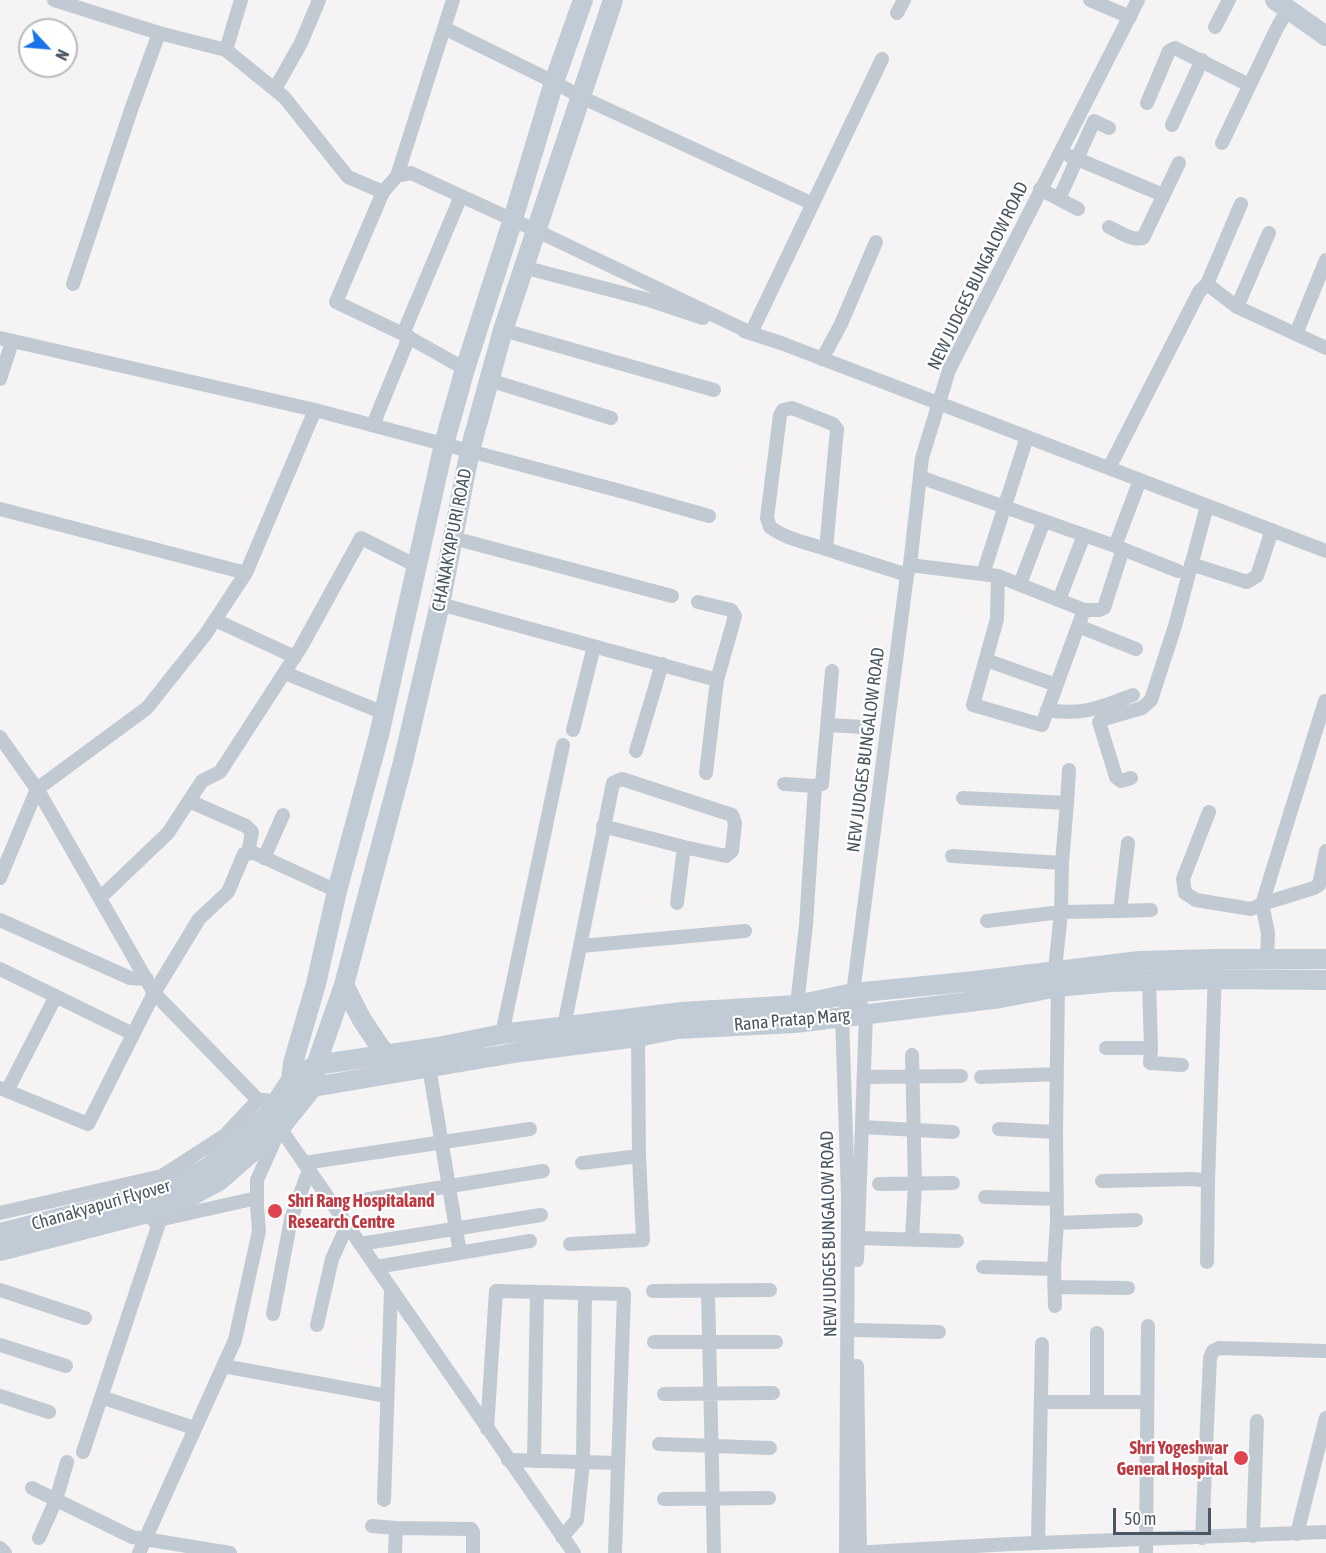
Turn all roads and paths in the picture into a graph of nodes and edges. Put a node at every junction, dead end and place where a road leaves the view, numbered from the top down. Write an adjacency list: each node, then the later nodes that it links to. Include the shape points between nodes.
1 (54, 0): 16 (street)
2 (241, 0): 18 (street)
3 (319, 0): 23 (street)
4 (453, 0): 15 (street)
5 (583, 0): 21 (main road)
6 (613, 0): 24 (main road, CHANAKYAPURI ROAD)
7 (904, 0): 12 (street)
8 (1090, 0): 13 (street)
9 (1138, 0): 13 (street, NEW JUDGES BUNGALOW ROAD)
10 (1229, 0): 14 (street)
11 (1282, 4): 17 (main road); 22 (street)
12 (897, 13)
13 (1130, 17): 26 (street, NEW JUDGES BUNGALOW ROAD)
14 (1215, 27)
15 (444, 28): 21 (street); 34 (street)
16 (159, 33): 18 (street); 50 (street)
17 (1326, 36)
18 (226, 50): 23 (street)
19 (882, 59): 40 (street)
20 (1202, 60): 22 (street); 25 (street, via 1180,49 1169,51); 28 (street)
21 (554, 82): 24 (street); 43 (main road)
22 (1249, 85): 30 (street)
23 (276, 89): 36 (street, via 348,177)
24 (580, 97): 40 (street); 45 (main road, CHANAKYAPURI ROAD)
25 (1147, 103)
26 (1079, 114): 27 (street); 31 (street, NEW JUDGES BUNGALOW ROAD)
27 (1094, 121): 29 (street); 32 (street)
28 (1172, 125)
29 (1109, 128)
30 (1222, 143)
31 (1059, 152): 32 (street); 35 (street, NEW JUDGES BUNGALOW ROAD)
32 (1076, 159): 37 (street); 39 (street)
33 (1179, 163): 37 (street)
34 (397, 176): 36 (street); 38 (street, via 411,173)
35 (1040, 189): 39 (street); 64 (street, NEW JUDGES BUNGALOW ROAD, via 949,370)
36 (383, 192): 56 (street, via 336,302)
37 (1163, 195): 44 (street, via 1143,237 1137,240)
38 (461, 196): 43 (street); 56 (street)
39 (1059, 200): 42 (street)
40 (813, 204): 54 (street)
41 (1241, 204): 51 (street)
42 (1078, 209)
43 (513, 219): 45 (street); 60 (main road)
44 (1109, 227)
45 (536, 230): 49 (main road, CHANAKYAPURI ROAD); 54 (street)
46 (1269, 233): 52 (street)
47 (876, 242): 59 (street)
48 (1326, 260): 55 (street)
49 (523, 267): 53 (main road, CHANAKYAPURI ROAD); 54 (street, via 649,300)
50 (73, 284)
51 (1207, 284): 52 (street); 71 (street, via 1199,292)
52 (1237, 307): 55 (street)
53 (503, 330): 62 (main road, CHANAKYAPURI ROAD); 63 (street)
54 (751, 333): 59 (street)
55 (1296, 334): 58 (street)
56 (406, 335): 60 (street); 67 (street)
57 (6, 340): 61 (street); 65 (street)
58 (1326, 348)
59 (822, 359): 64 (street)
60 (465, 369): 69 (main road)
61 (0, 379)
62 (489, 380): 66 (street); 70 (main road, CHANAKYAPURI ROAD)
63 (714, 390)
64 (939, 403): 68 (street); 72 (street, NEW JUDGES BUNGALOW ROAD)
65 (315, 410): 67 (street); 89 (street)
66 (611, 418)
67 (373, 425): 69 (street)
68 (1028, 437): 71 (street); 75 (street)
69 (444, 444): 70 (street); 86 (main road)
70 (470, 450): 77 (street); 81 (main road, CHANAKYAPURI ROAD)
71 (1109, 468): 73 (street)
72 (920, 477): 75 (street); 87 (street, NEW JUDGES BUNGALOW ROAD)
73 (1140, 480): 74 (street); 82 (street)
74 (1208, 506): 79 (street); 85 (street)
75 (1004, 507): 78 (street); 90 (street)
76 (0, 509): 89 (street)
77 (709, 516)
78 (1044, 521): 80 (street); 92 (street)
79 (1272, 530): 84 (street); 85 (street, via 1252,581)
80 (1084, 535): 82 (street); 94 (street)
81 (453, 538): 93 (street); 96 (main road, CHANAKYAPURI ROAD)
82 (1119, 547): 88 (street); 97 (street, via 1104,608)
83 (826, 549): 83 (street, via 781,535 770,527 767,518 783,410 792,408 837,429); 87 (street)
84 (1326, 551)
85 (1191, 564): 123 (street, via 1151,700 1142,708 1099,722 1116,777 1121,781)
86 (417, 566): 102 (street, via 361,538); 103 (main road)
87 (909, 570): 90 (street); 163 (street, NEW JUDGES BUNGALOW ROAD)
88 (1178, 571)
89 (246, 573): 98 (street)
90 (983, 574): 91 (street)
91 (998, 576): 92 (street); 104 (street, via 997,620)
92 (1020, 584): 94 (street)
93 (672, 596)
94 (1059, 600): 97 (street)
95 (698, 602): 109 (street, via 731,610 735,616)
96 (440, 604): 100 (street); 106 (main road, CHANAKYAPURI ROAD)
97 (1084, 610): 99 (street)
98 (215, 620): 102 (street); 126 (street, via 147,708)
99 (1078, 626): 101 (street); 110 (street)
100 (594, 646): 105 (street); 117 (street)
101 (1136, 649)
102 (295, 657): 108 (street)
103 (396, 660): 106 (main road); 114 (main road)
104 (986, 660): 110 (street); 113 (street, via 973,705 1042,725)
105 (662, 664): 109 (street); 120 (street)
106 (425, 666): 161 (main road, CHANAKYAPURI ROAD)
107 (832, 671): 115 (street)
108 (285, 672): 114 (street); 128 (street, via 220,772 202,781)
109 (717, 680): 122 (street)
110 (1056, 685): 113 (street)
111 (1133, 695): 113 (street, via 1096,709 1069,713)
112 (1325, 702): 144 (street)
113 (1047, 710)
114 (384, 713): 141 (main road)
115 (828, 725): 116 (street); 125 (street, via 822,784)
116 (863, 727)
117 (573, 730)
118 (0, 737): 126 (street)
119 (563, 745): 170 (street)
120 (636, 751)
121 (1069, 770): 129 (street)
122 (706, 773)
123 (1131, 778)
124 (784, 784): 125 (street)
125 (815, 786): 165 (street)
126 (37, 789): 140 (street); 142 (street)
127 (963, 798): 129 (street)
128 (189, 801): 136 (street, via 246,826 252,832); 142 (street, via 168,833)
129 (1067, 803): 139 (street)
130 (1209, 812): 144 (street, via 1183,879 1185,893 1196,900 1251,909)
131 (283, 816): 138 (street)
132 (603, 825): 134 (street); 134 (street, via 613,783 622,779 732,815 732,851 726,856); 151 (street)
133 (1128, 843): 146 (street)
134 (684, 847): 143 (street)
135 (1326, 851): 144 (street, via 1319,885)
136 (248, 853): 138 (street); 162 (street, via 244,854 228,892 199,919)
137 (952, 856): 139 (street)
138 (264, 858): 141 (street)
139 (1062, 863): 147 (street)
140 (0, 878)
141 (337, 891): 184 (main road)
142 (101, 897): 157 (street)
143 (677, 903)
144 (1262, 904): 154 (street, via 1268,933)
145 (1150, 910): 146 (street)
146 (1120, 911): 147 (street)
147 (1061, 912): 149 (street); 156 (street)
148 (0, 920): 157 (street, via 130,978)
149 (987, 921)
150 (745, 931): 151 (street)
151 (581, 946): 168 (street)
152 (1215, 959): 154 (main road, Rana Pratap Marg); 156 (main road, Rana Pratap Marg, via 1139,961); 158 (street)
153 (1326, 959): 154 (main road, Rana Pratap Marg)
154 (1267, 960)
155 (0, 969): 164 (street)
156 (1057, 978): 160 (main road, Rana Pratap Marg); 163 (main road, Rana Pratap Marg); 166 (main road, Rana Pratap Marg, via 1001,998); 179 (street)
157 (147, 979): 162 (street)
158 (1215, 979): 159 (main road, Rana Pratap Marg); 160 (main road, Rana Pratap Marg); 201 (street)
159 (1326, 980)
160 (1149, 981): 173 (street)
161 (344, 985): 174 (main road); 176 (main road, CHANAKYAPURI ROAD)
162 (154, 993): 169 (street); 188 (street)
163 (852, 993): 165 (main road, Rana Pratap Marg); 166 (street); 167 (street, NEW JUDGES BUNGALOW ROAD)
164 (56, 996): 169 (street); 186 (street)
165 (797, 1005): 168 (main road, Rana Pratap Marg, via 682,1012)
166 (866, 1014): 167 (main road, Rana Pratap Marg); 182 (street)
167 (842, 1016): 171 (main road, Rana Pratap Marg, via 795,1023 677,1029); 305 (street, NEW JUDGES BUNGALOW ROAD, via 848,1196)
168 (564, 1026): 170 (main road, Rana Pratap Marg)
169 (133, 1034): 186 (street, via 88,1124)
170 (502, 1034): 174 (main road, Rana Pratap Marg)
171 (638, 1037): 178 (main road, Rana Pratap Marg); 196 (street)
172 (1106, 1048): 173 (street)
173 (1151, 1048): 177 (street, via 1150,1063)
174 (385, 1054): 176 (main road, Rana Pratap Marg)
175 (912, 1055): 180 (street)
176 (316, 1065): 184 (main road, Rana Pratap Marg); 185 (main road, CHANAKYAPURI ROAD)
177 (1182, 1065)
178 (429, 1067): 185 (main road, Rana Pratap Marg); 195 (street)
179 (1057, 1074): 183 (street); 194 (street)
180 (913, 1076): 181 (street); 182 (street); 192 (street)
181 (961, 1076)
182 (864, 1077): 189 (street)
183 (981, 1077)
184 (291, 1080): 187 (main road); 188 (main road, Rana Pratap Marg)
185 (313, 1087): 187 (main road)
186 (4, 1089)
187 (300, 1102): 188 (main road)
188 (271, 1111): 198 (street); 207 (street); 210 (street, via 162,1176); 217 (main road, Chanakyapuri Flyover, via 209,1167 165,1191); 224 (main road, Chanakyapuri Flyover, via 255,1150 219,1181 171,1207)
189 (862, 1127): 192 (street); 218 (street)
190 (530, 1129): 195 (street)
191 (999, 1129): 194 (street)
192 (914, 1130): 193 (street); 204 (street)
193 (953, 1132)
194 (1056, 1132): 208 (street)
195 (441, 1141): 198 (street); 205 (street)
196 (639, 1156): 197 (street); 223 (street, via 643,1240)
197 (582, 1163)
198 (306, 1167): 209 (street); 241 (street, via 291,1219)
199 (543, 1172): 205 (street)
200 (1102, 1181): 201 (street)
201 (1208, 1181): 227 (street)
202 (953, 1183): 204 (street)
203 (879, 1184): 204 (street)
204 (915, 1184): 219 (street)
205 (449, 1187): 209 (street); 216 (street)
206 (985, 1197): 208 (street)
207 (257, 1198): 212 (street); 255 (street, via 259,1231 235,1340)
208 (1057, 1199): 214 (street)
209 (333, 1205): 215 (street)
210 (0, 1213)
211 (541, 1215): 216 (street)
212 (160, 1220): 226 (street); 261 (street)
213 (1136, 1220): 214 (street)
214 (1057, 1223): 230 (street)
215 (347, 1226): 222 (street); 243 (street, via 332,1259)
216 (456, 1229): 222 (street); 225 (street)
217 (0, 1233)
218 (858, 1238): 219 (street); 245 (street)
219 (912, 1239): 221 (street)
220 (530, 1241): 225 (street)
221 (957, 1241)
222 (360, 1244): 228 (street)
223 (570, 1244)
224 (0, 1251)
225 (460, 1253): 228 (street)
226 (0, 1258)
227 (1207, 1262)
228 (376, 1267): 234 (street)
229 (983, 1267): 230 (street)
230 (1054, 1269): 231 (street)
231 (1054, 1287): 232 (street); 240 (street)
232 (1128, 1288)
233 (0, 1290): 242 (street)
234 (391, 1290): 260 (street); 269 (street)
235 (770, 1290): 237 (street)
236 (652, 1291): 237 (street)
237 (708, 1291): 248 (street)
238 (537, 1292): 239 (street); 269 (street, via 496,1291); 275 (street)
239 (585, 1293): 277 (street); 278 (street, via 624,1294)
240 (1055, 1306)
241 (273, 1314)
242 (85, 1318)
243 (317, 1325)
244 (1148, 1326): 264 (street)
245 (856, 1330): 246 (street); 306 (street)
246 (939, 1332)
247 (1097, 1333): 263 (street)
248 (710, 1341): 249 (street); 250 (street); 258 (street)
249 (654, 1342)
250 (776, 1342)
251 (1042, 1344): 262 (street)
252 (0, 1345): 254 (street)
253 (1326, 1351): 292 (street, via 1213,1351)
254 (66, 1366)
255 (223, 1366): 260 (street); 268 (street)
256 (773, 1393): 258 (street)
257 (664, 1394): 258 (street)
258 (711, 1394): 271 (street)
259 (0, 1396): 265 (street)
260 (387, 1396): 284 (street)
261 (101, 1397): 268 (street); 273 (street)
262 (1041, 1402): 263 (street); 293 (street)
263 (1097, 1402): 264 (street)
264 (1147, 1402): 294 (street)
265 (49, 1412)
266 (1326, 1418): 288 (street)
267 (1257, 1421): 289 (street)
268 (194, 1428): 295 (street)
269 (487, 1429): 274 (street)
270 (659, 1444): 271 (street)
271 (712, 1445): 272 (street); 280 (street)
272 (770, 1448)
273 (83, 1452)
274 (508, 1460): 275 (street); 290 (street)
275 (534, 1461): 277 (street)
276 (67, 1462): 283 (street)
277 (583, 1462): 278 (street); 290 (street, via 577,1520)
278 (618, 1463): 303 (street)
279 (32, 1488): 283 (street)
280 (713, 1498): 281 (street); 282 (street); 304 (street)
281 (769, 1498)
282 (664, 1499)
283 (56, 1500): 291 (street); 295 (street, via 132,1537)
284 (384, 1500)
285 (372, 1526): 286 (street)
286 (396, 1528): 300 (street); 301 (street, via 471,1529)
287 (1326, 1532): 288 (street)
288 (1297, 1534): 289 (street)
289 (1253, 1536): 292 (street)
290 (562, 1537): 302 (street)
291 (39, 1538)
292 (1202, 1538): 294 (street)
293 (1046, 1546): 294 (street); 297 (street)
294 (1146, 1546)
295 (142, 1547): 299 (street)
296 (0, 1548): 298 (street)
297 (1012, 1549): 306 (street)
298 (6, 1553)
299 (230, 1553)
300 (395, 1553)
301 (472, 1553)
302 (573, 1553)
303 (615, 1553)
304 (714, 1553)
305 (847, 1553): 306 (street)
306 (860, 1553)

